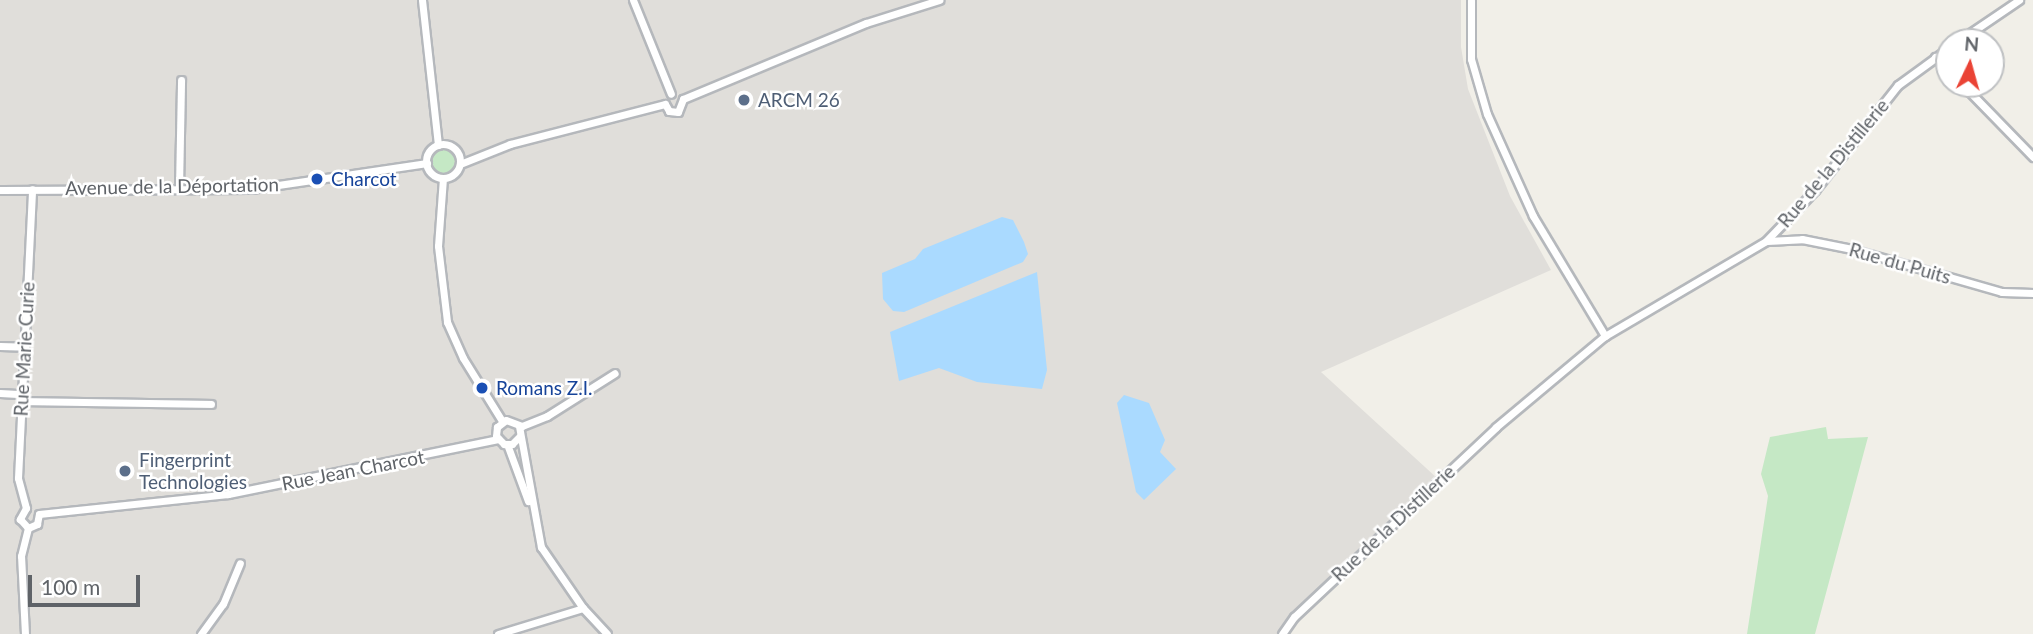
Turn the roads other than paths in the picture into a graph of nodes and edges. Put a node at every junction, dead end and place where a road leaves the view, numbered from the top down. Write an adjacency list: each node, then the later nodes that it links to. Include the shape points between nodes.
1 (422, 0): 13 (street)
2 (633, 0): 9 (street)
3 (939, 0): 11 (street, via 866,23)
4 (1471, 0): 25 (street, via 1472,59 1487,114 1533,216)
5 (2019, 0): 6 (street)
6 (1978, 28)
7 (1935, 57): 23 (street, Rue de la Distillerie, via 1898,85 1815,190)
8 (181, 80): 20 (street)
9 (671, 94): 11 (street); 12 (street)
10 (1976, 98): 16 (street)
11 (683, 99): 12 (street, via 678,112 669,111)
12 (665, 104): 15 (street)
13 (438, 145): 14 (street); 17 (street, via 429,152)
14 (458, 152): 15 (street); 18 (street)
15 (479, 153): 18 (street)
16 (2033, 157)
17 (427, 163): 19 (street, via 432,173); 20 (street, Avenue de la Déportation, via 274,186)
18 (460, 164): 19 (street, via 452,175)
19 (443, 177): 32 (street, via 438,246 447,322)
20 (179, 188): 21 (street, Avenue de la Déportation)
21 (32, 189): 22 (street, Avenue de la Déportation); 27 (street, Rue Marie Curie)
22 (0, 190)
23 (1766, 241): 24 (street, Rue du Puits, via 1802,239 1852,248 2002,292); 25 (street, Rue de la Distillerie)
24 (2033, 293)
25 (1605, 336): 47 (street, Rue de la Distillerie, via 1496,427 1294,617)
26 (0, 346): 27 (street)
27 (25, 347): 30 (street, Rue Marie Curie)
28 (615, 373): 33 (street, via 547,416)
29 (0, 393): 30 (street)
30 (22, 397): 31 (street); 37 (street, Rue Marie Curie, via 18,478)
31 (211, 404)
32 (502, 421): 33 (street); 35 (street, via 495,431)
33 (519, 426): 34 (street)
34 (520, 436): 36 (street); 39 (street)
35 (498, 439): 36 (street); 38 (street, Rue Jean Charcot, via 228,494)
36 (507, 444): 39 (street)
37 (26, 509): 38 (street); 40 (street, Rue Marie Curie, via 20,519)
38 (39, 514): 40 (street, via 37,524)
39 (534, 518): 42 (street, via 546,558)
40 (27, 528): 43 (street, via 21,556)
41 (240, 562): 44 (street, via 223,604)
42 (583, 608): 45 (street); 46 (street)
43 (25, 634)
44 (201, 634)
45 (499, 634)
46 (607, 634)
47 (1282, 634)

